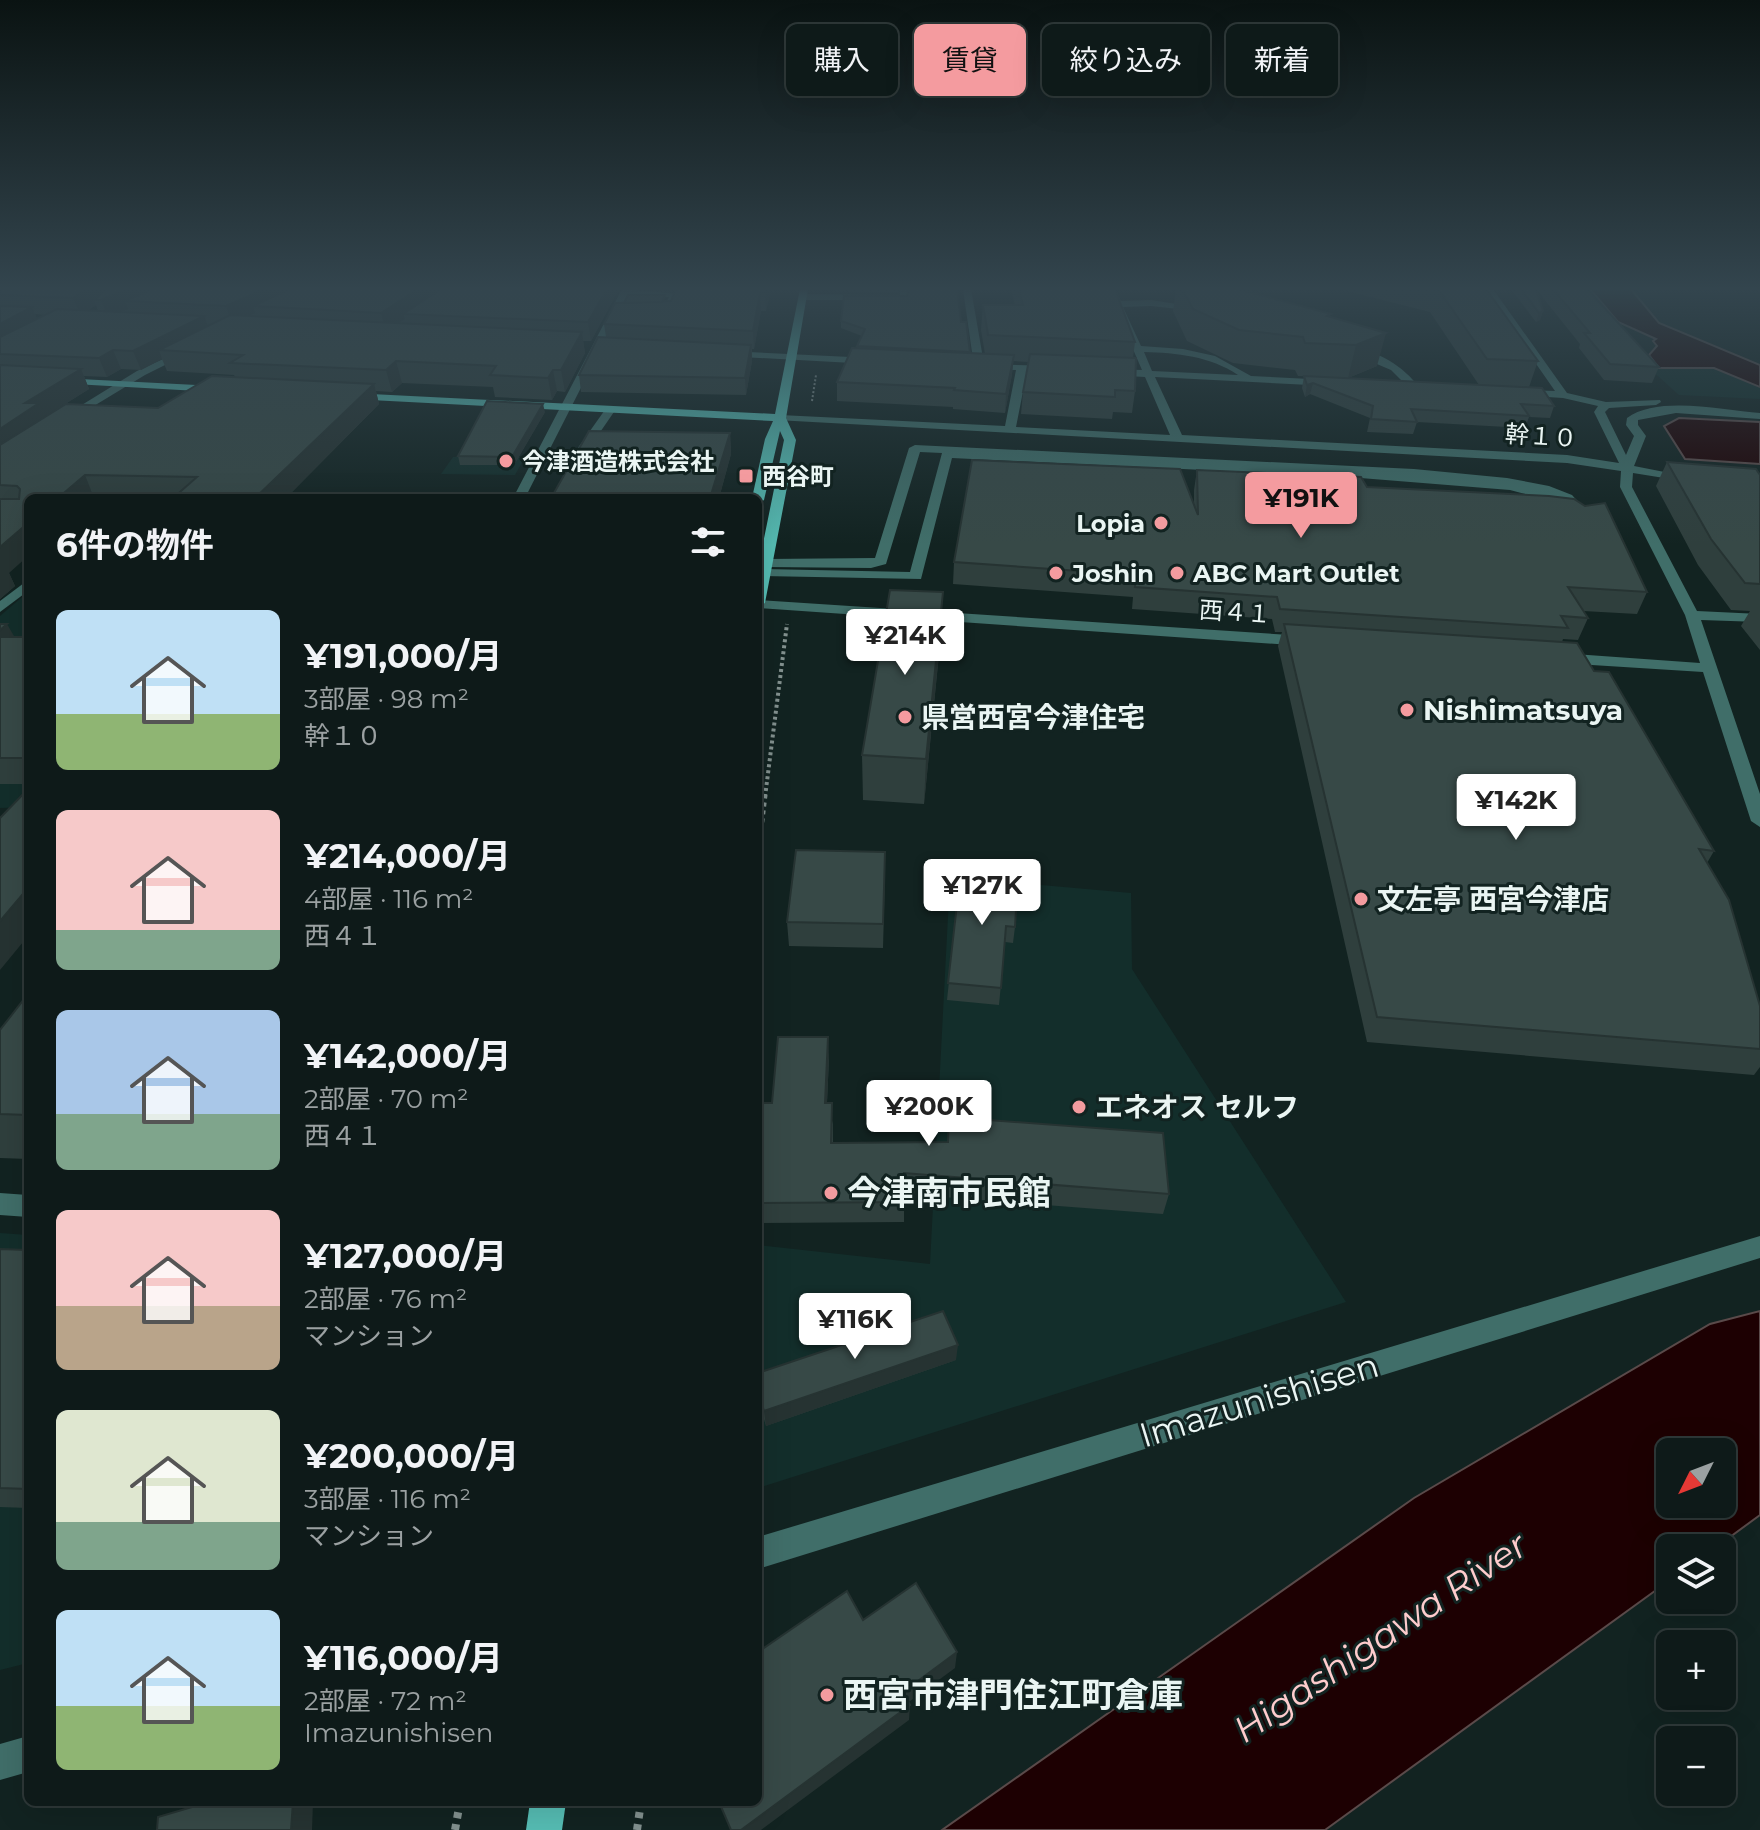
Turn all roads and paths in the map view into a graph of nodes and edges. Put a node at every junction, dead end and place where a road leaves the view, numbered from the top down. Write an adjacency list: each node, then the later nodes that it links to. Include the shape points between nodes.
1 (142, 374): 13 (street)
2 (582, 374): 22 (street)
3 (789, 374): 26 (main road)
4 (1021, 374): 28 (street)
5 (1150, 374): 30 (street)
6 (1157, 374): 11 (street)
7 (1243, 374): 11 (street)
8 (1404, 374): 15 (street)
9 (1548, 374): 19 (street)
10 (45, 380): 13 (main road)
11 (1250, 380): 12 (street)
12 (1339, 384)
13 (121, 385): 17 (main road); 27 (street)
14 (1399, 387): 15 (street)
15 (1414, 387): 16 (street)
16 (1429, 388)
17 (229, 390)
18 (1503, 392): 19 (street)
19 (1563, 395): 21 (street)
20 (338, 396): 22 (main road)
21 (1606, 405): 23 (street); 32 (street, via 1599,412)
22 (565, 407): 24 (main road); 29 (street)
23 (1760, 408)
24 (611, 409): 26 (main road); 29 (street)
25 (1760, 416): 32 (street, via 1641,413 1633,418 1640,436)
26 (780, 418): 28 (street, 幹１０); 35 (main road); 36 (main road, via 790,440)
27 (58, 424)
28 (1010, 429): 30 (street, 幹１０)
29 (569, 437): 31 (street); 34 (street)
30 (1177, 438): 32 (street, 幹１０, via 1567,459)
31 (576, 460)
32 (1627, 468): 33 (street, 幹１０); 41 (street, via 1626,487)
33 (1702, 479)
34 (522, 494)
35 (759, 494)
36 (765, 568): 36 (street, via 881,561 915,448 1507,482 1568,498 1588,519 1581,521 1547,496 1511,486 947,454 916,576); 37 (main road)
37 (762, 583)
38 (24, 587): 40 (street)
39 (762, 604): 43 (street, 西４１)
40 (0, 608)
41 (1692, 615): 42 (street); 45 (street)
42 (1760, 618)
43 (1328, 643)
44 (1550, 658): 45 (street)
45 (1709, 668): 46 (street)
46 (1760, 821)
47 (0, 1204): 48 (street)
48 (24, 1206)
49 (1760, 1247): 50 (street, Imazunishisen)
50 (762, 1552)
51 (24, 1755): 52 (street)
52 (0, 1762)
53 (459, 1806): 56 (path)
54 (547, 1806): 57 (main road)
55 (640, 1806): 58 (path)
56 (455, 1830)
57 (544, 1830)
58 (637, 1830)

